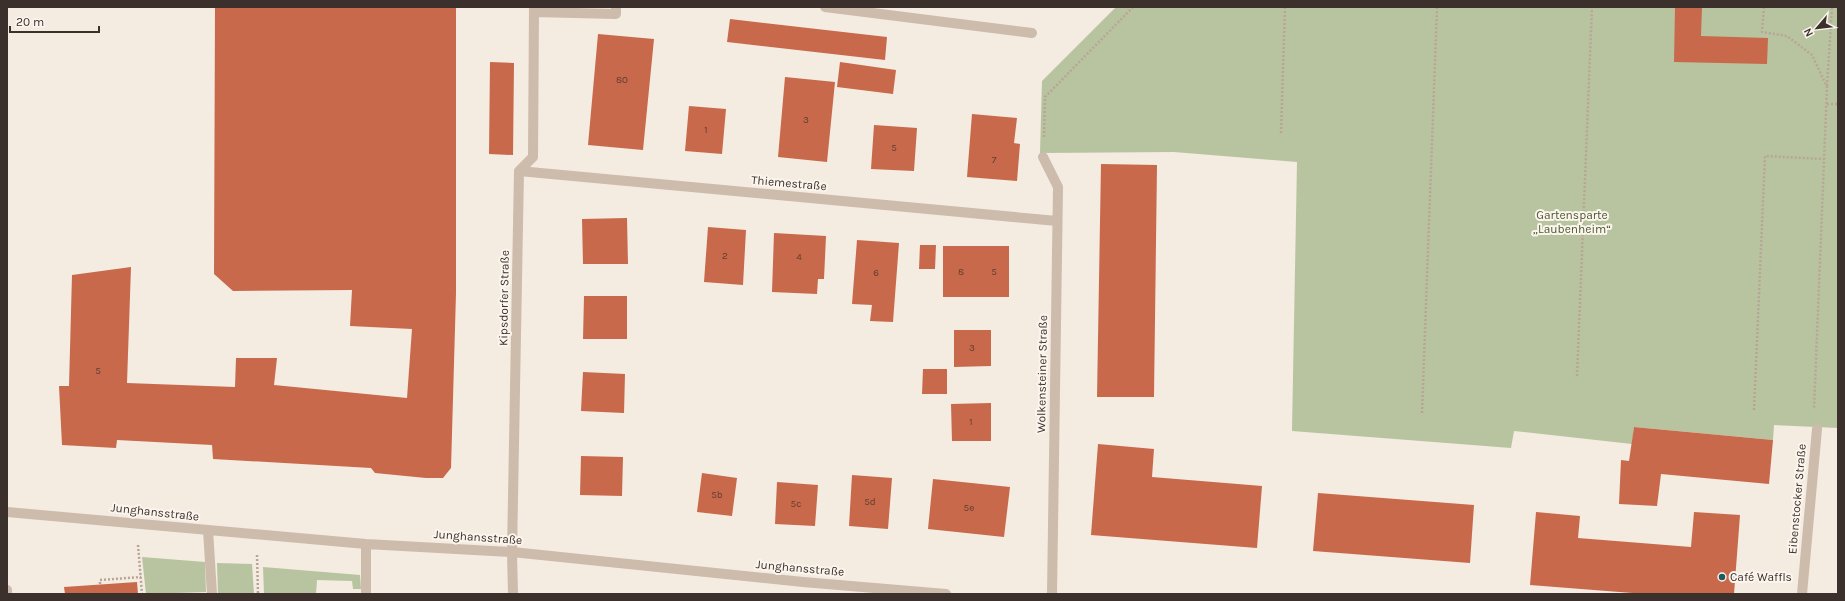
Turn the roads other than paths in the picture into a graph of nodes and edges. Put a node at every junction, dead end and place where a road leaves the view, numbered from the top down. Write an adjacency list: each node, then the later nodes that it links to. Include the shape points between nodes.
1 (616, 7): 3 (street, via 616,14)
2 (825, 7): 4 (street)
3 (534, 9): 6 (street, via 532,156)
4 (1032, 33)
5 (1043, 157): 7 (street, Wolkensteiner Straße, via 1058,187)
6 (519, 171): 7 (street, Thiemestraße); 12 (street, Kipsdorfer Straße)
7 (1057, 221): 19 (street, Wolkensteiner Straße)
8 (1817, 429): 20 (street, Eibenstocker Straße)
9 (7, 512): 10 (street, Junghansstraße)
10 (208, 530): 11 (street, Junghansstraße); 15 (street)
11 (366, 544): 12 (street, Junghansstraße); 16 (street)
12 (512, 552): 17 (street, Kipsdorfer Straße); 18 (street, Junghansstraße)
13 (7, 590): 14 (street)
14 (7, 594)
15 (212, 594)
16 (366, 594)
17 (513, 594)
18 (946, 594)
19 (1052, 594)
20 (1802, 594)

